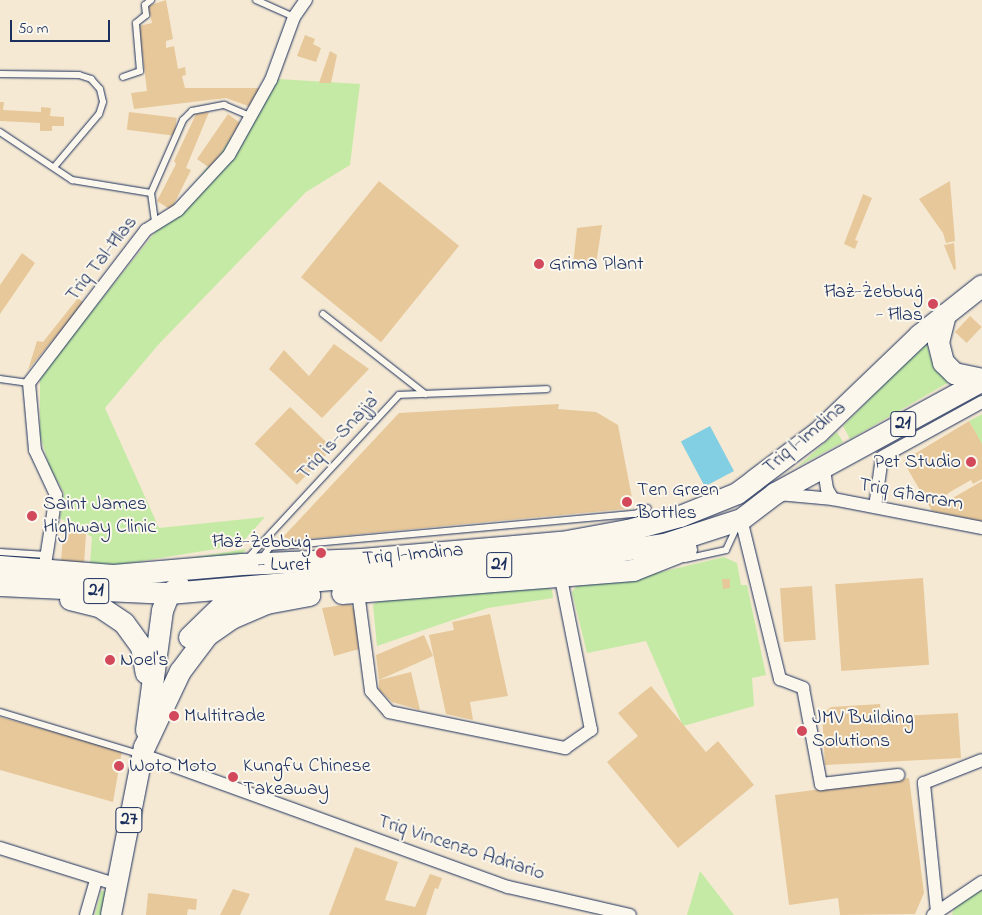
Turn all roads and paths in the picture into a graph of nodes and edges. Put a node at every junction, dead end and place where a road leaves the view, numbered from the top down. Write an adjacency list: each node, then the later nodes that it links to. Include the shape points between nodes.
1 (151, 0): 6 (lane, via 145,5 146,16 136,24 140,71)
2 (256, 0): 4 (lane)
3 (306, 0): 4 (street, Triq Tal-Ħlas)
4 (294, 17): 7 (street, Triq Tal-Ħlas, via 276,69)
5 (0, 74): 9 (lane, via 79,75 91,79 100,89 103,102 99,114)
6 (123, 77)
7 (252, 117): 10 (lane, via 224,105 192,111 183,120); 11 (street, Triq Tal-Ħlas, via 230,155 178,210)
8 (0, 132): 9 (lane)
9 (55, 166): 10 (lane, via 72,180 84,184)
10 (151, 193): 11 (lane)
11 (155, 222): 18 (street, Triq Tal-Ħlas)
12 (982, 285): 13 (highway, Triq l-Imdina / 21)
13 (972, 296): 15 (highway, Triq l-Imdina / 21)
14 (323, 314): 20 (lane)
15 (946, 314): 17 (highway, via 938,342 943,362 954,373); 30 (highway, Triq l-Imdina / 21, via 919,335 818,432 737,493 680,516)
16 (0, 379): 18 (lane)
17 (982, 380): 22 (highway, Triq l-Imdina / 21)
18 (29, 383): 33 (street, via 35,450 56,494)
19 (547, 389): 20 (lane, Triq is-Snajja')
20 (424, 394): 34 (lane, Triq is-Snajja', via 399,395)
21 (982, 402): 25 (street, via 882,457)
22 (824, 470): 23 (highway, Triq l-Imdina / 21); 24 (street, Triq Għarram, via 827,489)
23 (775, 494): 24 (street, Triq Għarram); 28 (highway, Triq l-Imdina / 21)
24 (834, 499): 25 (street, Triq Għarram)
25 (874, 507): 29 (street, Triq Għarram)
26 (648, 508): 27 (lane, via 635,514)
27 (608, 516): 30 (lane); 34 (lane, via 270,548)
28 (731, 522): 36 (highway, via 682,552 633,570); 38 (highway, Triq l-Imdina / 21, via 696,536 620,552); 45 (street, via 780,679 803,688 821,784)
29 (982, 528)
30 (628, 530): 32 (highway, Triq l-Imdina / 21, via 561,542)
31 (0, 552): 33 (lane, Triq l-Imdina)
32 (361, 559): 34 (highway, Triq l-Imdina / 21); 41 (highway, via 202,577 180,584)
33 (46, 563): 34 (highway, Triq l-Imdina, via 113,575); 35 (highway, Triq l-Imdina)
34 (249, 564)
35 (0, 566)
36 (561, 578): 40 (highway); 40 (street, via 591,730 566,748 389,712 371,691)
37 (0, 585): 39 (highway, Triq l-Imdina)
38 (273, 586): 41 (highway, Triq l-Imdina / 21); 43 (highway, 27, via 230,602 198,625 167,673)
39 (23, 588): 41 (highway, Triq l-Imdina / 21); 43 (highway, via 99,606 121,620 134,634 146,665)
40 (358, 592): 43 (highway, via 302,596 266,603 231,618 207,635 180,671)
41 (168, 596): 43 (highway, 27, via 155,651)
42 (0, 712): 43 (lane)
43 (144, 751): 47 (main road, 27); 52 (street, Triq Vincenzo Adriario, via 508,887)
44 (982, 760): 49 (street, via 924,783)
45 (898, 775)
46 (0, 848): 47 (street)
47 (106, 882): 50 (street); 51 (main road, 27)
48 (982, 882): 49 (street)
49 (935, 914)
50 (86, 915)
51 (110, 915)
52 (630, 915)

